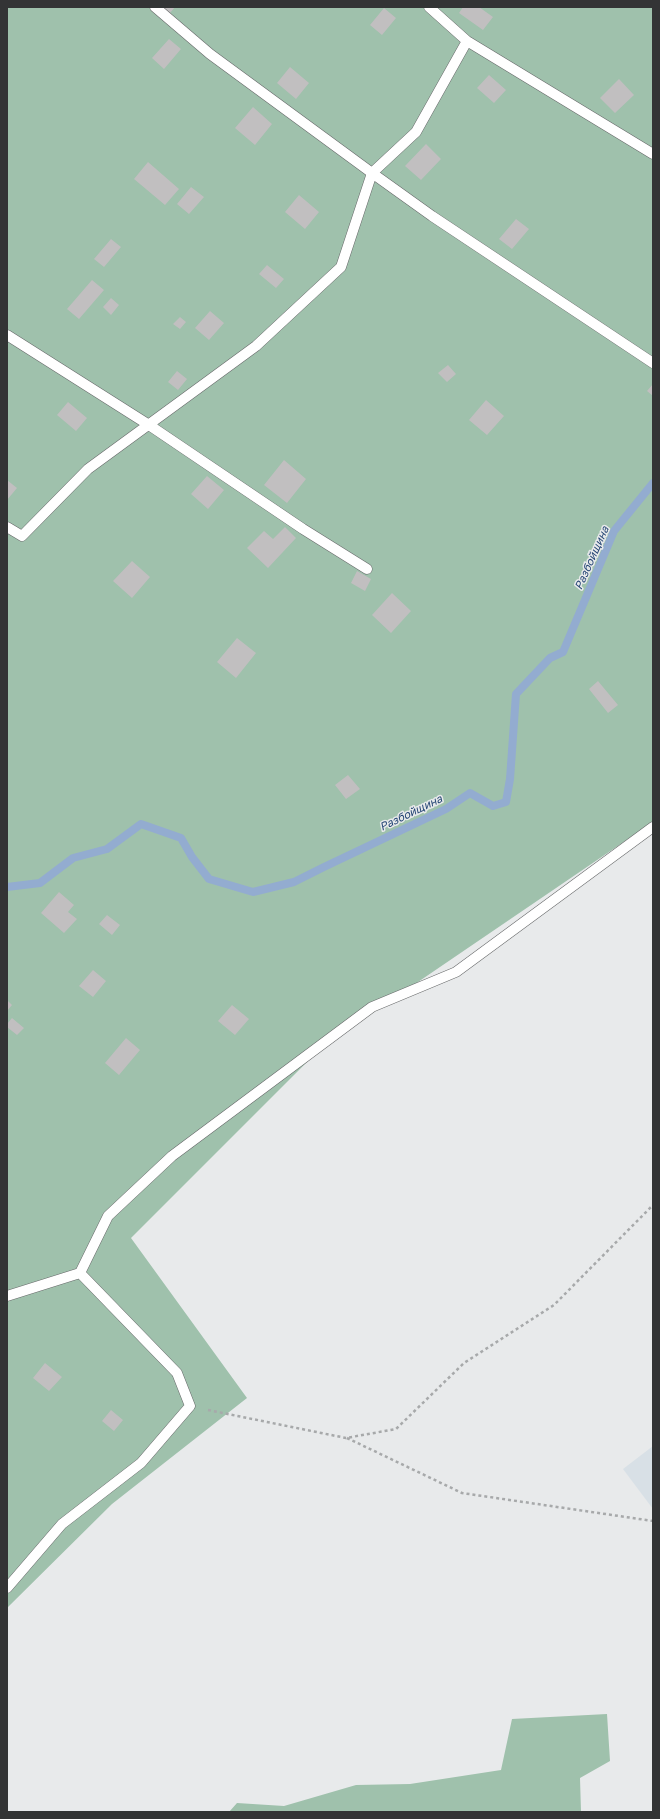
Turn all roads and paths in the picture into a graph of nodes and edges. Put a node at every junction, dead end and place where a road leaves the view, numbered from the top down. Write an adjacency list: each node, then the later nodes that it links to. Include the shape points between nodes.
1 (155, 7): 5 (lane, via 210,54)
2 (428, 7): 3 (lane)
3 (467, 41): 4 (lane); 5 (lane, via 416,132)
4 (653, 154)
5 (372, 173): 7 (lane); 8 (lane, via 341,267 256,346)
6 (7, 335): 8 (lane)
7 (653, 363)
8 (149, 425): 9 (lane, via 88,469 22,536); 10 (lane)
9 (7, 527)
10 (367, 569)
11 (653, 827): 13 (lane, via 456,972 372,1007 172,1156 108,1216)
12 (653, 1205): 16 (path, via 554,1305 464,1364 396,1428)
13 (80, 1273): 14 (lane); 15 (lane, via 177,1373)
14 (7, 1296)
15 (190, 1406): 16 (path); 18 (lane, via 140,1462 62,1524)
16 (346, 1438): 17 (path, via 462,1494)
17 (653, 1521)
18 (7, 1588)

